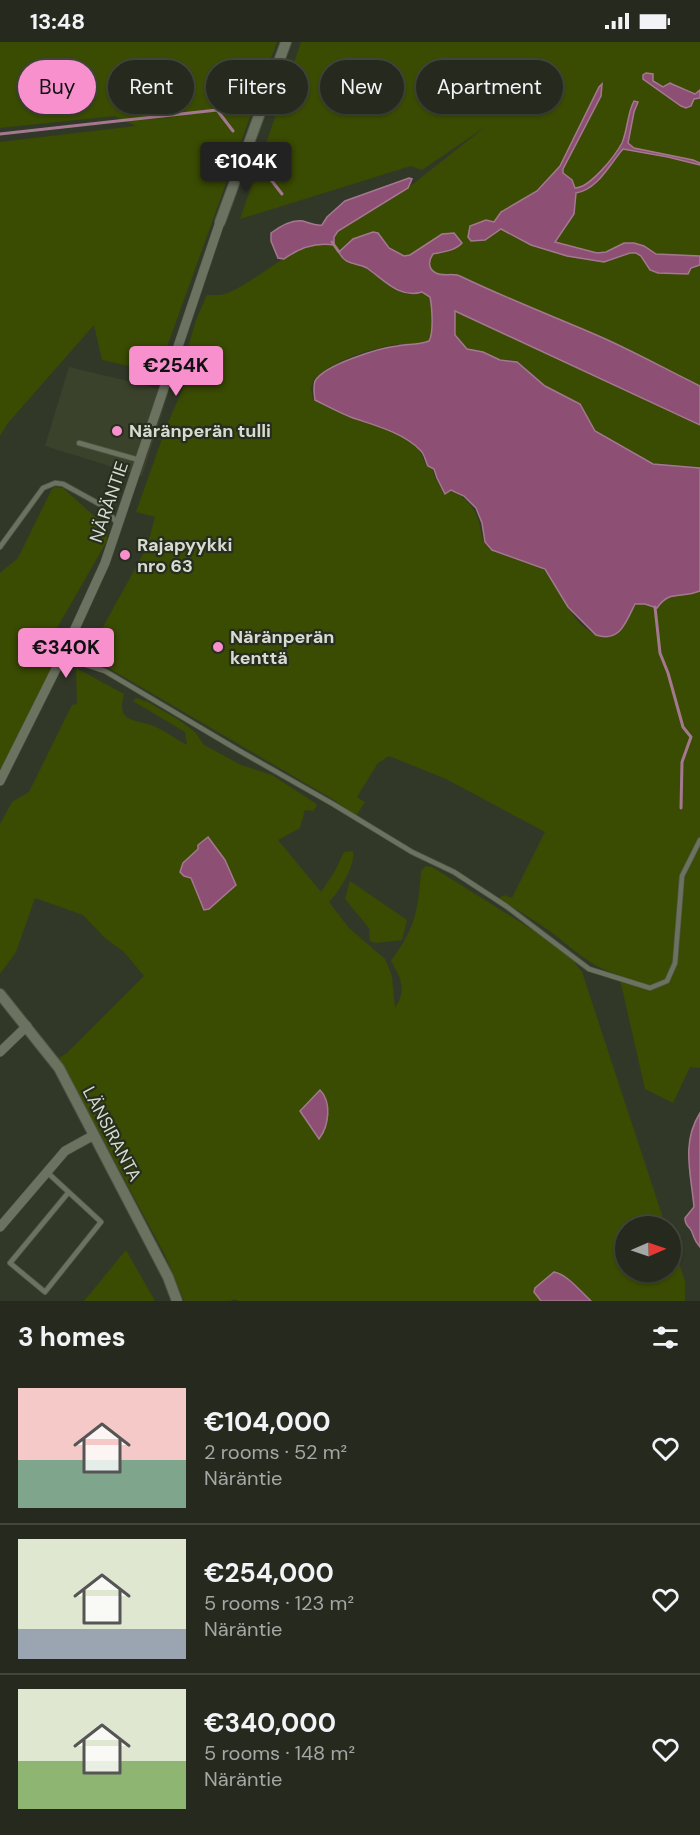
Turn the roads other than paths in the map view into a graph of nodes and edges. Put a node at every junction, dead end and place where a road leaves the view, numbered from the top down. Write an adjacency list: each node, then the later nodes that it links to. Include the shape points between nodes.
1 (286, 42): 2 (street)
2 (220, 222): 4 (street, NÄRÄNTIE)
3 (79, 443): 4 (lane)
4 (141, 460): 5 (street, NÄRÄNTIE)
5 (119, 525): 6 (lane, via 103,506 55,483 43,488); 7 (street, NÄRÄNTIE)
6 (0, 547)
7 (62, 657): 8 (street, NÄRÄNTIE); 9 (lane, via 105,671 412,852 454,872 589,969 650,988 667,981 675,963 682,876)
8 (0, 781)
9 (700, 840)
10 (0, 994): 11 (street, LÄNSIRANTA)
11 (27, 1026): 12 (street); 13 (street, LÄNSIRANTA, via 59,1068)
12 (0, 1052)
13 (94, 1135): 14 (street, via 65,1151); 17 (street, LÄNSIRANTA, via 168,1276)
14 (47, 1172): 15 (lane); 16 (street)
15 (68, 1193): 15 (lane, via 10,1263 45,1293 101,1222)
16 (0, 1227)
17 (177, 1301)

